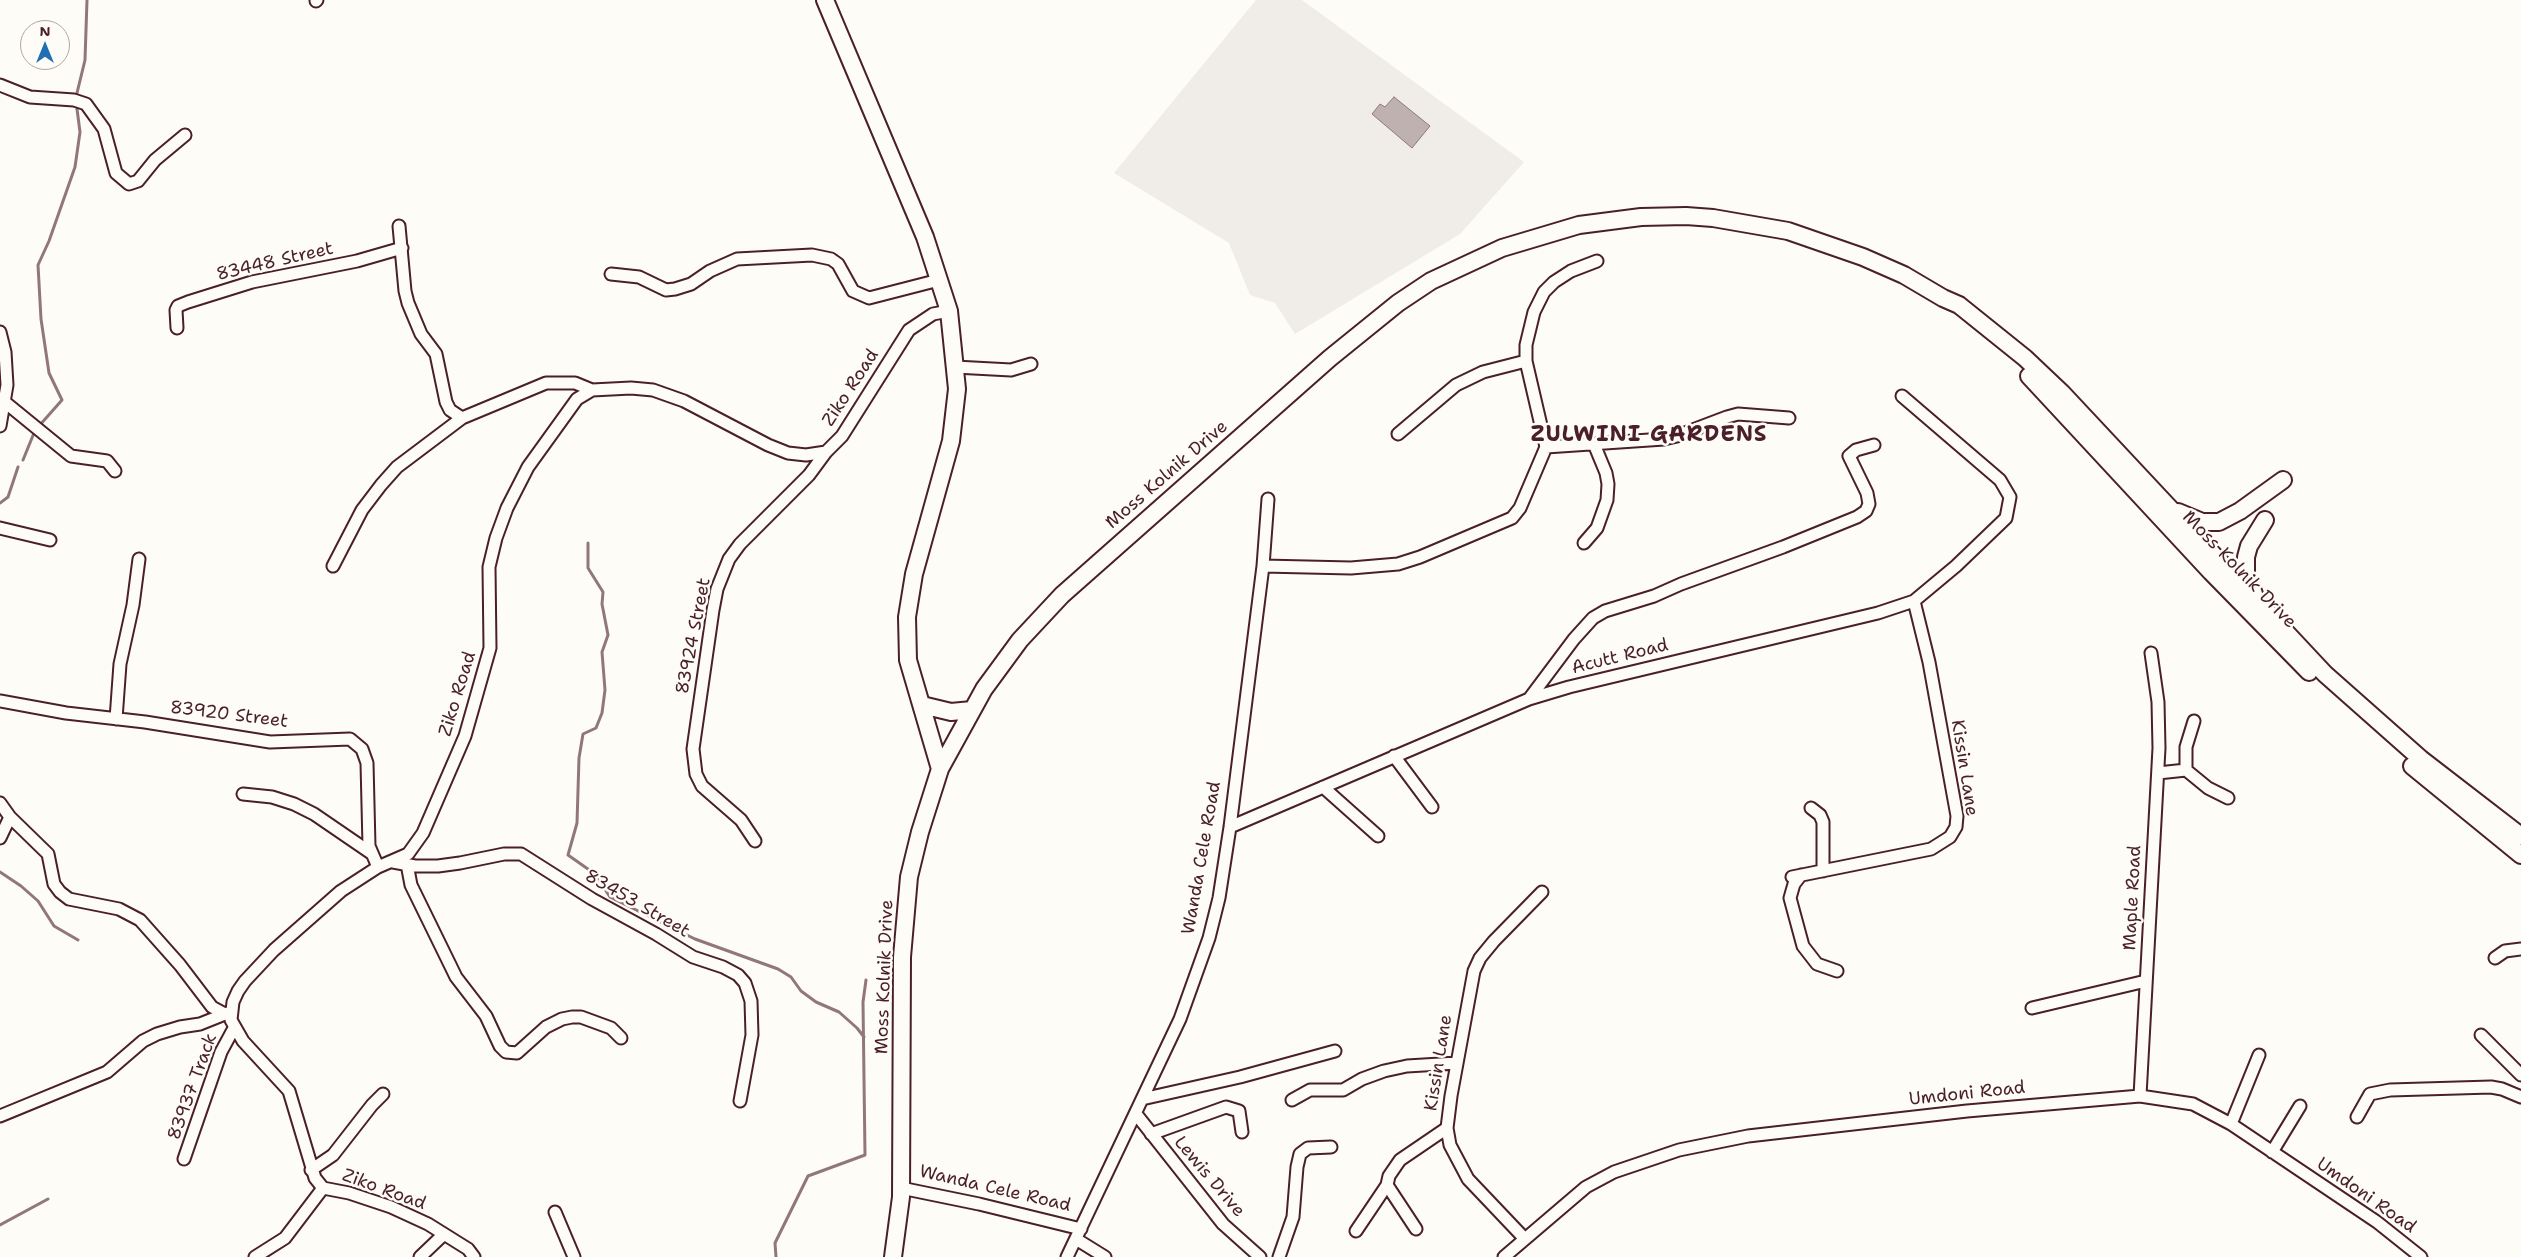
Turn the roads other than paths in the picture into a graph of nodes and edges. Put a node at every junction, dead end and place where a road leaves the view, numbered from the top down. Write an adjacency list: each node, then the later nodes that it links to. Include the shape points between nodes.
1 (825, 0): 8 (main road, via 925,238)
2 (0, 85): 3 (street, via 30,97 86,104 104,129 116,173 129,184 138,181 155,160)
3 (185, 135)
4 (399, 226): 5 (street)
5 (402, 248): 11 (street, 83448 Street, via 357,261 252,282 188,302 176,310); 19 (street, via 405,291 414,318 436,354 446,402 450,410)
6 (1597, 261): 13 (street, via 1571,271 1544,292 1530,326)
7 (611, 274): 8 (street, via 639,277 666,290 691,284 737,259 824,257 838,264 853,291 869,298)
8 (939, 280): 10 (main road)
9 (1943, 298): 30 (main road, Moss Kolnik Drive, via 1959,305 2025,358); 44 (main road, Moss Kolnik Drive, via 1904,275 1822,242 1788,231 1713,218 1641,217 1579,225 1502,248 1431,281 1398,303 1330,358 1062,595 1020,640); 64 (main road, Moss Kolnik Drive, via 2047,395 2320,684)
10 (949, 311): 15 (main road); 26 (street, Ziko Road, via 933,314 910,330 842,436)
11 (177, 328)
12 (0, 332): 18 (street, via 5,352)
13 (1526, 361): 22 (street, via 1483,372 1456,385); 25 (street)
14 (1031, 364): 15 (street, via 1010,370)
15 (956, 367): 43 (main road, via 951,441 914,574 907,617 908,660)
16 (592, 390): 19 (street, via 575,382 546,382); 26 (street, Ziko Road, via 653,390 684,401 788,453); 65 (street, Ziko Road, via 569,408 528,467 507,508 489,567 490,648 465,736 424,833 408,854)
17 (1902, 396): 38 (street, Acutt Road, via 2000,480 2010,497 2006,518)
18 (6, 403): 21 (street); 27 (street, via 71,456 107,461)
19 (462, 418): 36 (street, via 397,467 381,485 362,510)
20 (1789, 418): 23 (street, via 1738,414 1677,436)
21 (0, 426)
22 (1398, 434)
23 (1594, 444): 25 (street); 34 (street, via 1607,478 1607,500 1597,528)
24 (1874, 444): 41 (street, via 1849,456 1867,493 1869,504 1866,511 1782,547 1654,596 1605,611 1585,626)
25 (1546, 447): 37 (street, via 1520,508 1504,522 1398,564 1352,568)
26 (826, 452): 62 (street, 83924 Street, via 729,559 713,610 693,749 696,774 702,786 741,820)
27 (115, 471)
28 (2283, 480): 30 (main road, via 2219,522 2202,522)
29 (1268, 499): 37 (street, Wanda Cele Road)
30 (2169, 508): 39 (main road, Moss Kolnik Drive)
31 (2265, 520): 39 (main road, via 2249,546 2245,565)
32 (0, 528): 33 (street)
33 (50, 540)
34 (1584, 543)
35 (139, 559): 45 (street, via 120,664)
36 (332, 566)
37 (1263, 566): 58 (street, Wanda Cele Road)
38 (1914, 601): 41 (street, Acutt Road, via 1878,613); 68 (street, Kissin Lane, via 1936,701 1957,816 1956,827 1950,837 1931,849)
39 (2258, 602): 60 (main road, Moss Kolnik Drive, via 2325,674 2421,759)
40 (2152, 653): 50 (street, Maple Road, via 2158,702)
41 (1529, 698): 47 (street, Acutt Road)
42 (0, 701): 45 (street, 83920 Street)
43 (922, 704): 44 (main road, via 951,712); 48 (main road)
44 (972, 710): 48 (main road, Moss Kolnik Drive)
45 (116, 719): 63 (street, 83920 Street, via 270,742 350,739 357,743 367,763)
46 (2194, 720): 49 (street, via 2186,747)
47 (1394, 756): 51 (street, Acutt Road); 55 (street)
48 (940, 769): 103 (main road, Moss Kolnik Drive, via 909,877 904,920)
49 (2186, 770): 50 (street); 53 (street, via 2208,788)
50 (2158, 773): 73 (street, Maple Road)
51 (1323, 787): 58 (street, Acutt Road); 59 (street)
52 (242, 794): 63 (street, via 272,797 294,804)
53 (2228, 798)
54 (0, 804): 57 (street)
55 (1432, 807)
56 (1811, 808): 68 (street, via 1824,822)
57 (10, 817): 61 (street); 75 (street, via 48,854 54,884 60,892 69,899 119,910 140,920 208,1003 218,1012)
58 (1230, 827): 86 (street, Wanda Cele Road, via 1209,938 1180,1019)
59 (1378, 836)
60 (2521, 836)
61 (0, 838)
62 (755, 841)
63 (371, 853): 67 (street, 83920 Street)
64 (2521, 855)
65 (393, 862): 66 (street, 83453 Street); 67 (street, Ziko Road)
66 (407, 864): 78 (street, via 411,885 456,977 486,1016 506,1052 517,1053 546,1027 572,1017 582,1017 611,1028); 88 (street, 83453 Street, via 438,866 521,854 686,953 738,975 745,983 751,1001 752,1035)
67 (378, 867): 75 (street, Ziko Road, via 340,891 274,950 244,981)
68 (1823, 871): 72 (street, Kissin Lane, via 1797,876 1790,898 1803,946 1817,964)
69 (1542, 892): 81 (street, Kissin Lane, via 1514,918 1480,958 1470,984)
70 (2521, 949): 71 (street, via 2505,951)
71 (2495, 958)
72 (1837, 971)
73 (2146, 981): 74 (street); 84 (street, Maple Road)
74 (2032, 1008)
75 (228, 1013): 76 (street, Ziko Road); 91 (street, via 200,1024 156,1034 142,1041 107,1072)
76 (234, 1028): 99 (street, 83937 Track, via 221,1052); 100 (street, Ziko Road, via 288,1091)
77 (2481, 1035): 82 (street)
78 (621, 1038)
79 (1335, 1051): 86 (street, via 1231,1080)
80 (2259, 1055): 93 (street)
81 (1457, 1063): 87 (street, via 1384,1071 1343,1090 1310,1090); 94 (street, Kissin Lane)
82 (2521, 1075)
83 (383, 1094): 100 (street, via 333,1155)
84 (2140, 1096): 93 (street, Umdoni Road, via 2193,1104); 109 (street, Umdoni Road, via 1947,1113 1748,1136 1679,1150 1614,1172 1586,1187)
85 (2521, 1097): 92 (street, via 2502,1088 2390,1090 2370,1094)
86 (1142, 1099): 90 (street, Wanda Cele Road)
87 (1292, 1100)
88 (740, 1101)
89 (2300, 1106): 98 (street)
90 (1136, 1114): 96 (street, Lewis Drive); 107 (street, Wanda Cele Road)
91 (0, 1116)
92 (2357, 1117)
93 (2231, 1124): 98 (street, Umdoni Road)
94 (1447, 1128): 101 (street, via 1400,1160 1392,1169); 109 (street, Kissin Lane, via 1450,1145 1468,1179)
95 (1242, 1132): 96 (street, via 1239,1111 1226,1107)
96 (1151, 1134): 117 (street, Lewis Drive, via 1223,1224)
97 (1331, 1147): 118 (street, via 1308,1148 1300,1154 1296,1167 1293,1217)
98 (2272, 1152): 120 (street, Umdoni Road, via 2377,1222)
99 (184, 1158)
100 (311, 1170): 102 (street, Ziko Road)
101 (1388, 1185): 105 (street); 106 (street)
102 (323, 1188): 108 (street, Ziko Road, via 391,1207 428,1224); 110 (street, via 286,1238)
103 (901, 1188): 107 (street, Wanda Cele Road, via 979,1204); 114 (main road, Moss Kolnik Drive)
104 (555, 1212): 113 (street)
105 (1416, 1229)
106 (1356, 1232)
107 (1078, 1234): 115 (street, Wanda Cele Road); 116 (street)
108 (443, 1235): 111 (street); 112 (street, Ziko Road, via 468,1249)
109 (1525, 1239): 119 (street, Umdoni Road)
110 (256, 1257)
111 (420, 1257)
112 (474, 1257)
113 (574, 1257)
114 (893, 1257)
115 (1067, 1257)
116 (1105, 1257)
117 (1260, 1257)
118 (1279, 1257)
119 (1504, 1257)
120 (2421, 1257)

